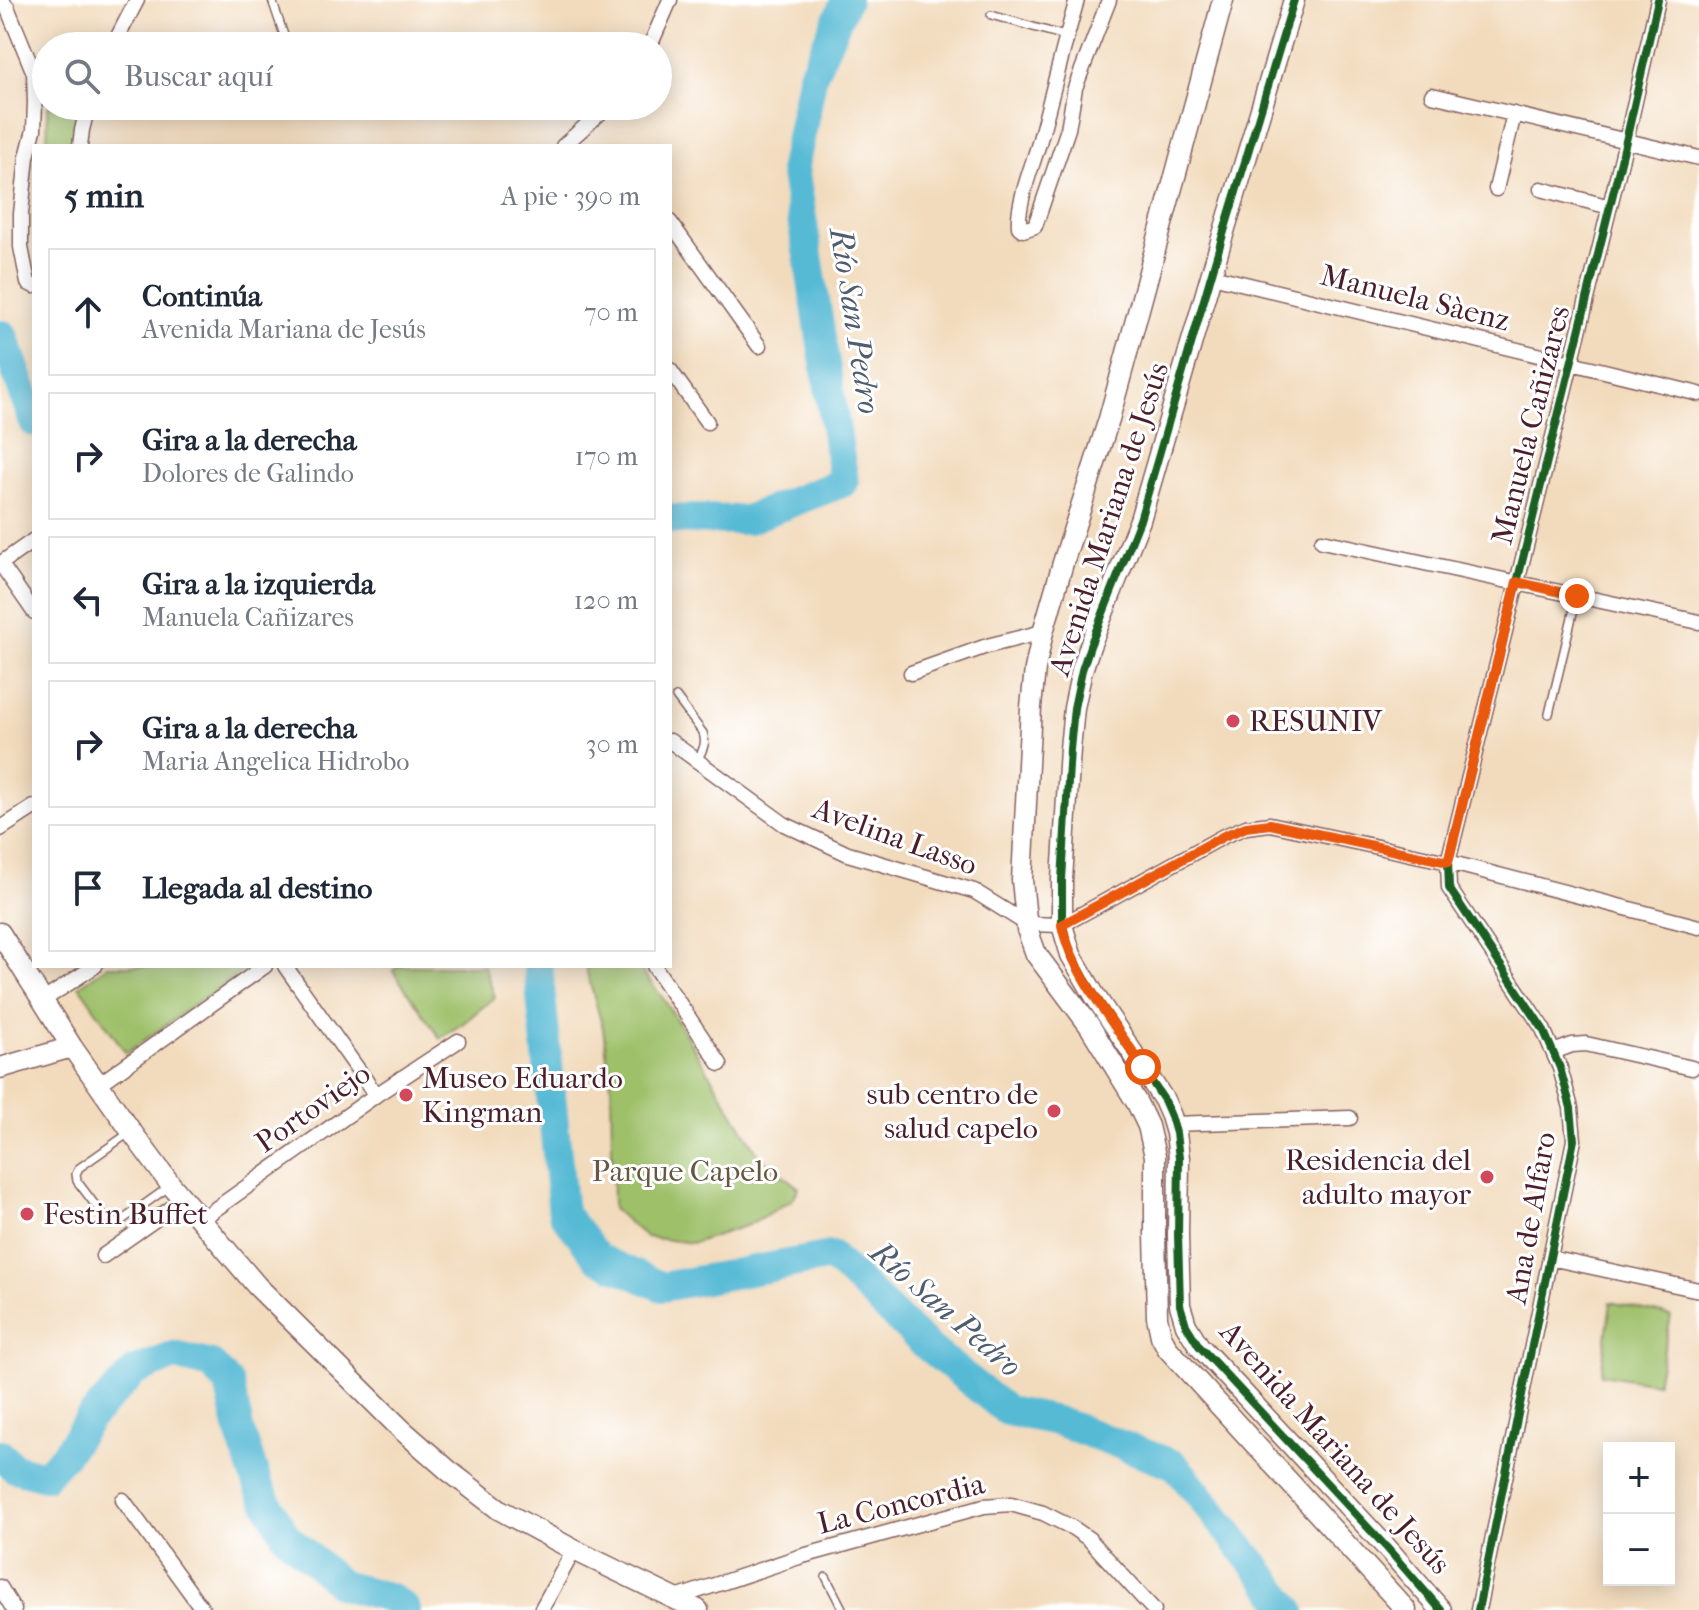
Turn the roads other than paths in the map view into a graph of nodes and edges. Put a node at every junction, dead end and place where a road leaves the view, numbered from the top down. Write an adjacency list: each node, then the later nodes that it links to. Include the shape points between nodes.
1 (137, 0): 11 (street)
2 (272, 0): 12 (lane)
3 (670, 0): 13 (street)
4 (1077, 0): 14 (street)
5 (1109, 0): 14 (street, via 1075,88 1068,129 1035,226 1023,230 1019,221 1026,185)
6 (1223, 0): 43 (street, Avenida Mariana de Jesús, via 1109,419)
7 (1294, 0): 29 (street, Avenida Mariana de Jesús)
8 (1658, 0): 21 (street, Manuela Cañizares)
9 (4, 3): 15 (street)
10 (991, 15): 14 (lane)
11 (120, 32)
12 (283, 32)
13 (656, 32)
14 (1065, 36)
15 (32, 68)
16 (1432, 95): 17 (street)
17 (1514, 114): 21 (street); 25 (street)
18 (34, 120): 30 (street, via 21,247)
19 (84, 120): 22 (street)
20 (592, 120): 23 (street)
21 (1626, 141): 24 (street); 27 (street, Manuela Cañizares)
22 (80, 144)
23 (565, 144)
24 (1699, 158)
25 (1496, 189)
26 (1541, 189): 27 (street)
27 (1610, 207): 32 (street, Manuela Cañizares)
28 (672, 225): 31 (street)
29 (1212, 276): 32 (street, Manuela Sàenz); 53 (street, Avenida Mariana de Jesús, via 1140,520 1082,670 1070,749)
30 (32, 285)
31 (759, 346)
32 (1572, 363): 34 (street, Manuela Sàenz); 39 (street, Manuela Cañizares)
33 (672, 373): 35 (street)
34 (1699, 394)
35 (707, 422)
36 (32, 541): 38 (street)
37 (1322, 541): 39 (street)
38 (0, 564): 41 (street)
39 (1517, 582): 40 (street); 51 (street, Manuela Cañizares)
40 (1577, 596): 42 (street); 46 (lane)
41 (32, 609)
42 (1699, 622)
43 (1043, 632): 44 (street); 52 (street, Avenida Mariana de Jesús, via 1031,707 1022,880)
44 (911, 673)
45 (676, 697): 48 (lane, via 705,739)
46 (1549, 714)
47 (672, 742): 48 (street, Avelina Lasso)
48 (697, 761): 52 (street, Avelina Lasso, via 784,824 848,854 974,891)
49 (32, 808): 50 (street)
50 (0, 829)
51 (1448, 862): 53 (street, via 1270,824 1246,827); 54 (street); 63 (street, Ana de Alfaro, via 1449,888)
52 (1027, 924): 53 (street); 78 (street, Avenida Mariana de Jesús, via 1036,954 1089,1025 1148,1126 1155,1156)
53 (1062, 925): 70 (street, Avenida Mariana de Jesús, via 1071,955 1164,1100)
54 (1699, 927)
55 (0, 933): 60 (street)
56 (92, 968): 60 (street)
57 (262, 968): 67 (street)
58 (286, 968): 68 (street)
59 (655, 968): 64 (street)
60 (42, 1001): 62 (street)
61 (458, 1041): 68 (street, Portoviejo)
62 (72, 1047): 65 (street); 67 (street)
63 (1553, 1052): 66 (street, via 1586,1044); 75 (street, Ana de Alfaro, via 1571,1108 1574,1140)
64 (720, 1064)
65 (0, 1068)
66 (1692, 1068)
67 (98, 1085): 71 (street)
68 (376, 1095): 73 (street, Portoviejo)
69 (1350, 1118): 70 (street)
70 (1173, 1124): 77 (street, Avenida Mariana de Jesús, via 1179,1158 1180,1305)
71 (131, 1131): 72 (street); 72 (lane, via 79,1168 77,1181 112,1224)
72 (177, 1192): 73 (street); 74 (street)
73 (200, 1220): 80 (street, via 257,1286 401,1429 500,1510)
74 (103, 1256)
75 (1550, 1258): 76 (street); 92 (street, Ana de Alfaro)
76 (1699, 1290)
77 (1186, 1325): 78 (street); 91 (street, Avenida Mariana de Jesús, via 1199,1346)
78 (1161, 1336): 90 (street, Avenida Mariana de Jesús, via 1178,1362)
79 (123, 1500): 85 (street)
80 (574, 1550): 83 (street); 86 (street)
81 (826, 1577): 88 (lane)
82 (0, 1587): 84 (street)
83 (676, 1598): 87 (street); 89 (street, La Concordia, via 799,1557 984,1506 1011,1504 1043,1513 1089,1539)
84 (8, 1605)
85 (203, 1610)
86 (541, 1610)
87 (698, 1610)
88 (843, 1610)
89 (1154, 1610)
90 (1406, 1610)
91 (1441, 1610)
92 (1478, 1610)

